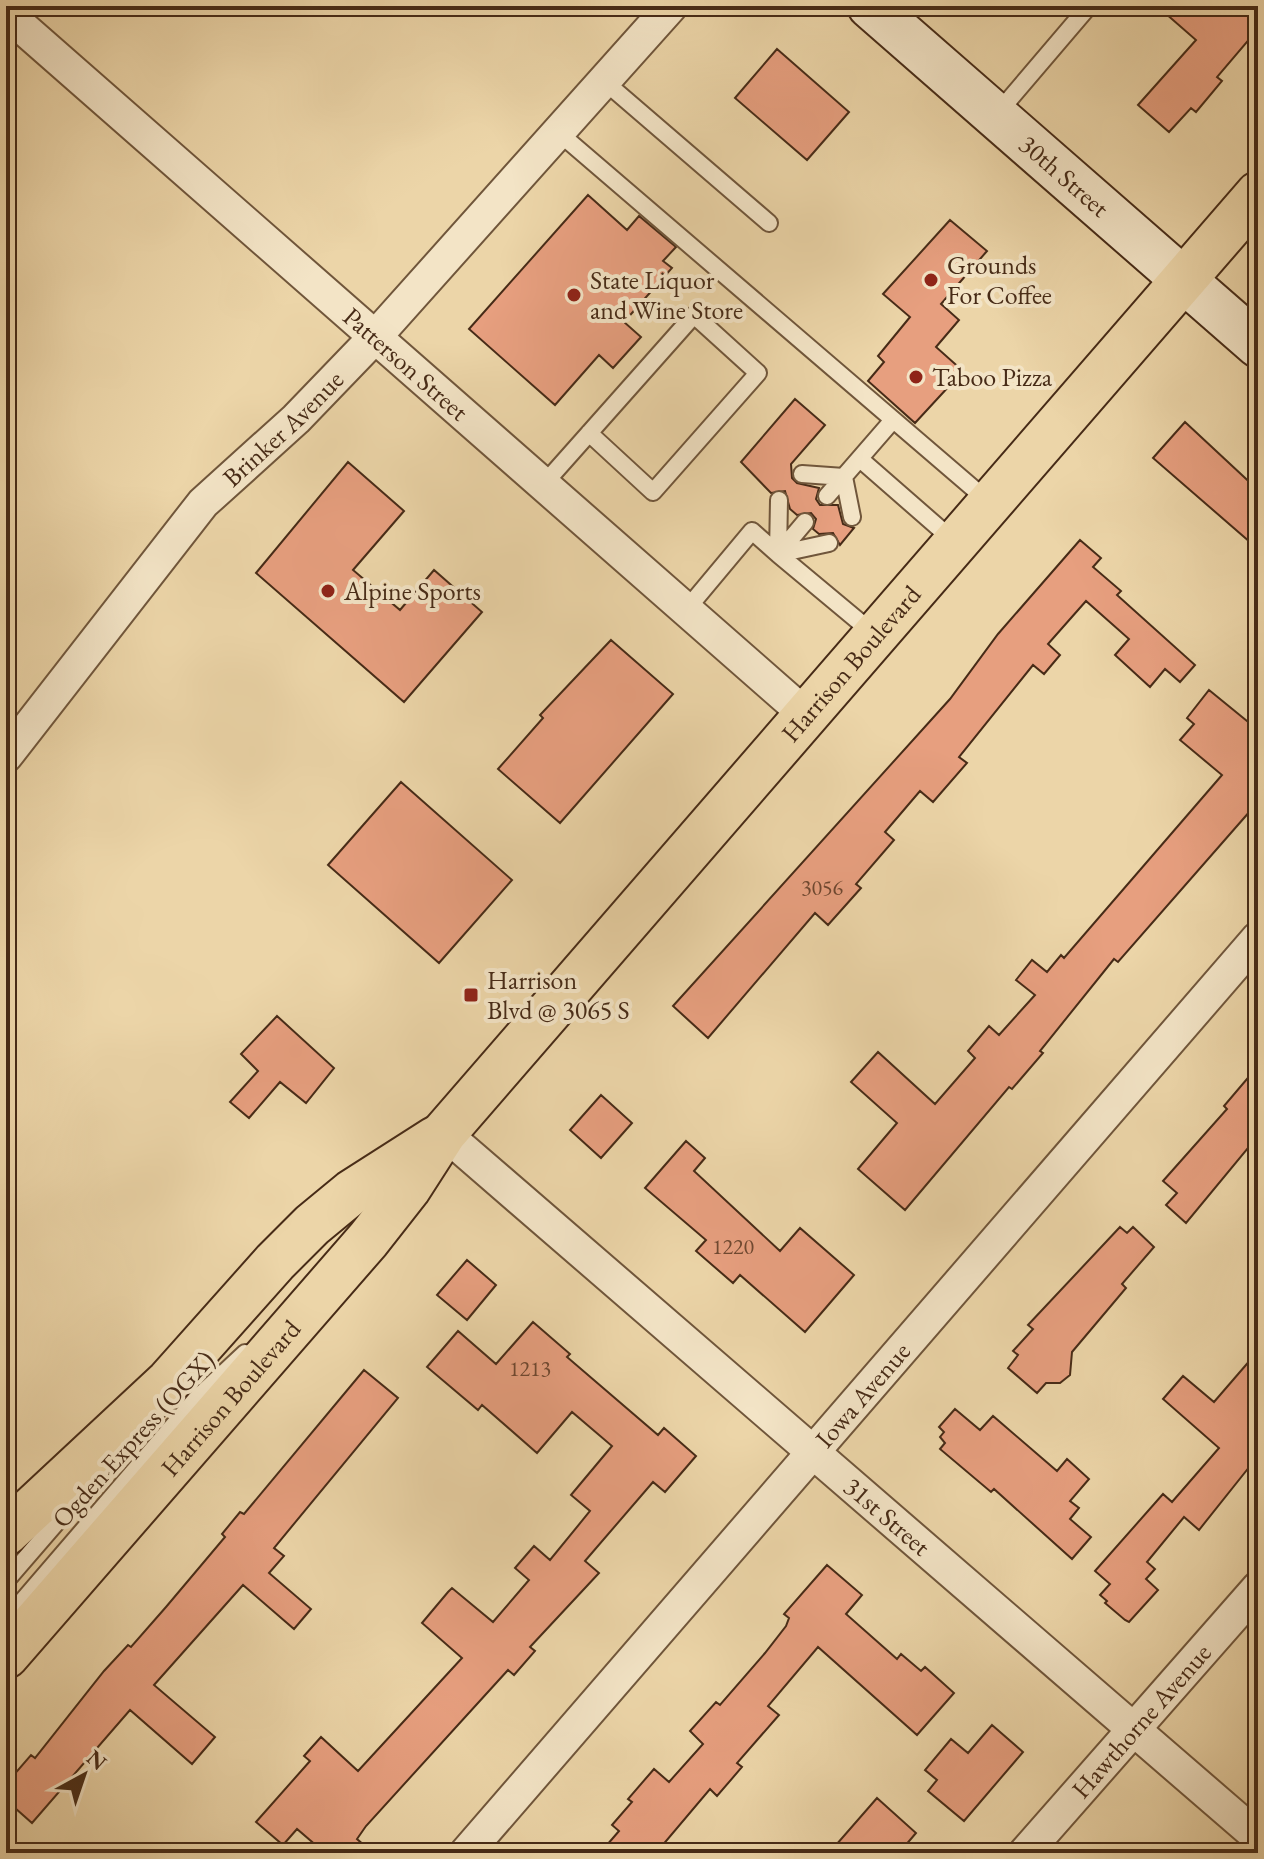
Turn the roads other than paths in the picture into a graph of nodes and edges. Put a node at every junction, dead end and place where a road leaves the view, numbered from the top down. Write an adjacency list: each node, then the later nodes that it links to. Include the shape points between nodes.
1 (671, 6): 5 (street, Brinker Avenue)
2 (870, 6): 6 (main road, 30th Street)
3 (1089, 6): 6 (lane)
4 (6, 13): 11 (street, Patterson Street)
5 (604, 81): 7 (street, Brinker Avenue); 9 (lane)
6 (996, 116): 10 (main road, 30th Street)
7 (558, 132): 11 (street, Brinker Avenue); 13 (lane)
8 (1258, 194): 10 (main road, Harrison Boulevard)
9 (769, 223)
10 (1184, 279): 12 (main road, 30th Street); 21 (main road, Harrison Boulevard)
11 (375, 337): 18 (street, Patterson Street); 30 (street, Brinker Avenue, via 296,419 203,503)
12 (1258, 345)
13 (893, 420): 15 (lane); 21 (lane)
14 (589, 433): 14 (lane, via 694,315 758,373 653,492); 18 (lane)
15 (860, 459): 17 (lane); 25 (lane)
16 (802, 474): 17 (lane)
17 (844, 477): 19 (lane); 22 (lane)
18 (543, 485): 27 (street, Patterson Street)
19 (827, 496)
20 (779, 500): 26 (lane)
21 (990, 503): 25 (main road, Harrison Boulevard)
22 (852, 517)
23 (805, 522): 26 (lane)
24 (829, 543): 26 (lane)
25 (956, 543): 28 (main road, Harrison Boulevard)
26 (778, 554): 27 (lane, via 752,531); 28 (lane)
27 (686, 610): 29 (street, Patterson Street)
28 (876, 635): 29 (main road, Harrison Boulevard)
29 (806, 715): 32 (main road, Harrison Boulevard)
30 (6, 756)
31 (1258, 938): 35 (street, Iowa Avenue)
32 (444, 1133): 33 (main road, Harrison Boulevard, via 399,1200); 34 (main road, Harrison Boulevard, via 312,1225); 35 (street, 31st Street)
33 (343, 1268): 39 (lane, Ogden Express (OGX), via 197,1398); 40 (main road, Harrison Boulevard)
34 (169, 1381): 36 (main road, Harrison Boulevard); 37 (lane, Ogden Express (OGX), via 109,1462)
35 (813, 1452): 41 (street, 31st Street); 43 (street, Iowa Avenue)
36 (6, 1533)
37 (6, 1581)
38 (1258, 1588): 41 (street, Hawthorne Avenue)
39 (6, 1620)
40 (6, 1656)
41 (1134, 1729): 42 (street, 31st Street); 44 (street, Hawthorne Avenue)
42 (1258, 1837)
43 (466, 1853)
44 (1025, 1853)

